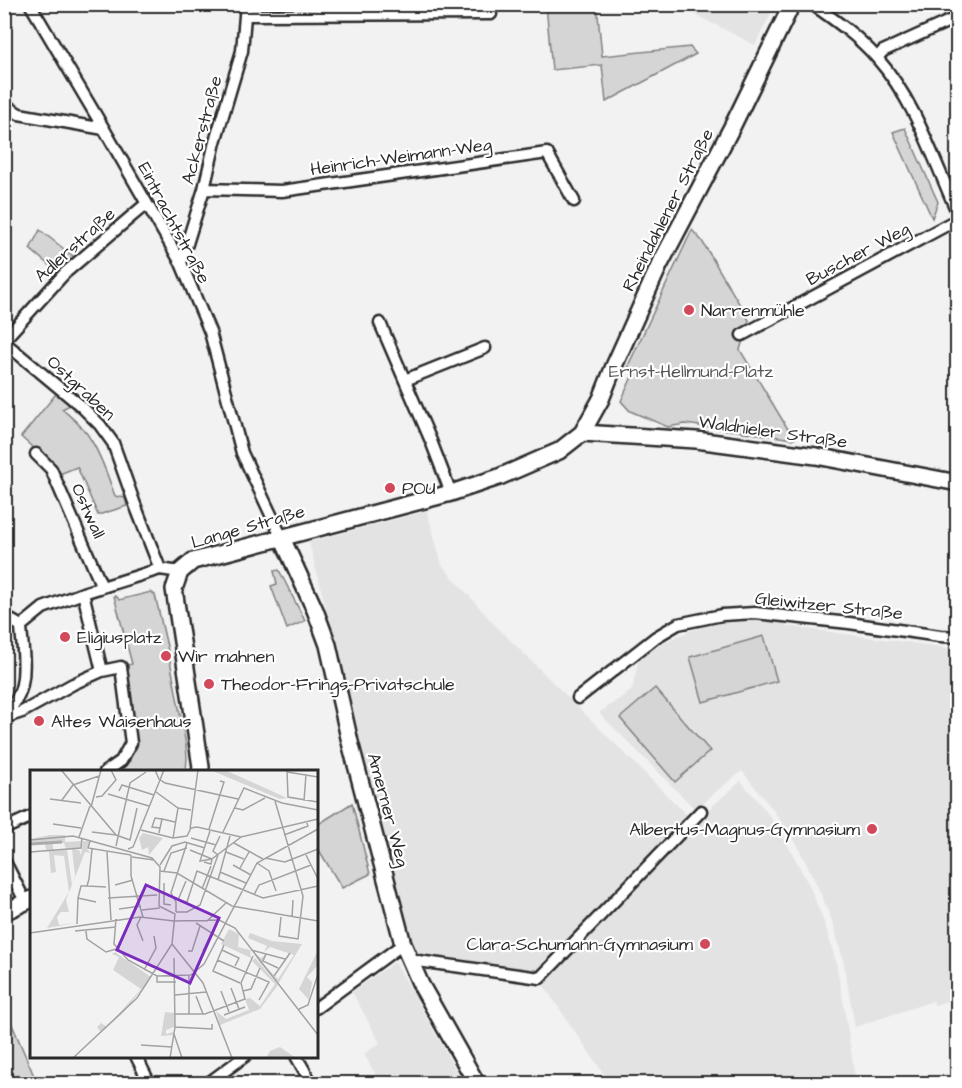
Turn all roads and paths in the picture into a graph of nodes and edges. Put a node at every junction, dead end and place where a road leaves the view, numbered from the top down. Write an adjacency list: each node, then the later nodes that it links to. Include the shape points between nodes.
1 (30, 4): 9 (street, Eintrachtstraße)
2 (792, 4): 21 (main road, Rheindahlener Straße, via 658,266 601,399)
3 (812, 4): 7 (street)
4 (246, 10): 5 (street); 10 (street, Ackerstraße, via 242,51)
5 (491, 14)
6 (957, 17): 7 (street, via 883,51)
7 (877, 58): 13 (street, via 902,92 922,130)
8 (4, 104): 9 (street, via 19,114)
9 (104, 129): 12 (street, Eintrachtstraße)
10 (204, 189): 11 (street, Heinrich-Weimann-Weg, via 282,191 547,153); 15 (street, Ackerstraße)
11 (574, 201)
12 (146, 204): 15 (street, Eintrachtstraße); 18 (street, Adlerstraße, via 65,273)
13 (957, 214)
14 (957, 219): 17 (street, Buscher Weg)
15 (181, 263): 25 (street, Eintrachtstraße, via 210,332 242,453)
16 (380, 323): 20 (street)
17 (742, 335)
18 (4, 341): 26 (street, Ostgraben, via 100,425 112,443)
19 (485, 348): 20 (street)
20 (405, 380): 24 (street)
21 (582, 433): 23 (main road, Waldnieler Straße, via 696,440 816,456); 24 (main road, Lange Straße, via 559,451)
22 (36, 454): 28 (street, Ostwall, via 51,469)
23 (957, 483)
24 (451, 493): 25 (main road, Lange Straße)
25 (282, 538): 27 (main road, Lange Straße, via 193,561); 44 (main road, Amerner Weg, via 328,645)
26 (160, 569): 27 (street, Lange Straße); 28 (street, Lange Straße)
27 (180, 572): 37 (main road, via 174,589)
28 (102, 587): 29 (street, Lange Straße)
29 (84, 593): 31 (street, Lange Straße, via 43,608); 33 (street)
30 (4, 616): 31 (street)
31 (21, 626): 35 (street, via 22,685)
32 (957, 637): 34 (street, Gleiwitzer Straße, via 755,613 722,615 678,624)
33 (102, 671): 35 (street); 36 (street, via 121,667 131,743 122,761)
34 (578, 699)
35 (4, 718)
36 (107, 770)
37 (200, 770)
38 (701, 811): 45 (street, via 540,978 418,961)
39 (30, 817): 40 (street)
40 (4, 829)
41 (4, 860): 42 (street)
42 (28, 901): 43 (main road)
43 (4, 912)
44 (403, 944): 45 (main road, Amerner Weg); 46 (street)
45 (411, 965): 53 (main road, Amerner Weg)
46 (318, 1004)
47 (137, 1058): 50 (street)
48 (242, 1058): 51 (street)
49 (297, 1058): 52 (street)
50 (150, 1083)
51 (207, 1083)
52 (312, 1083)
53 (477, 1083)

